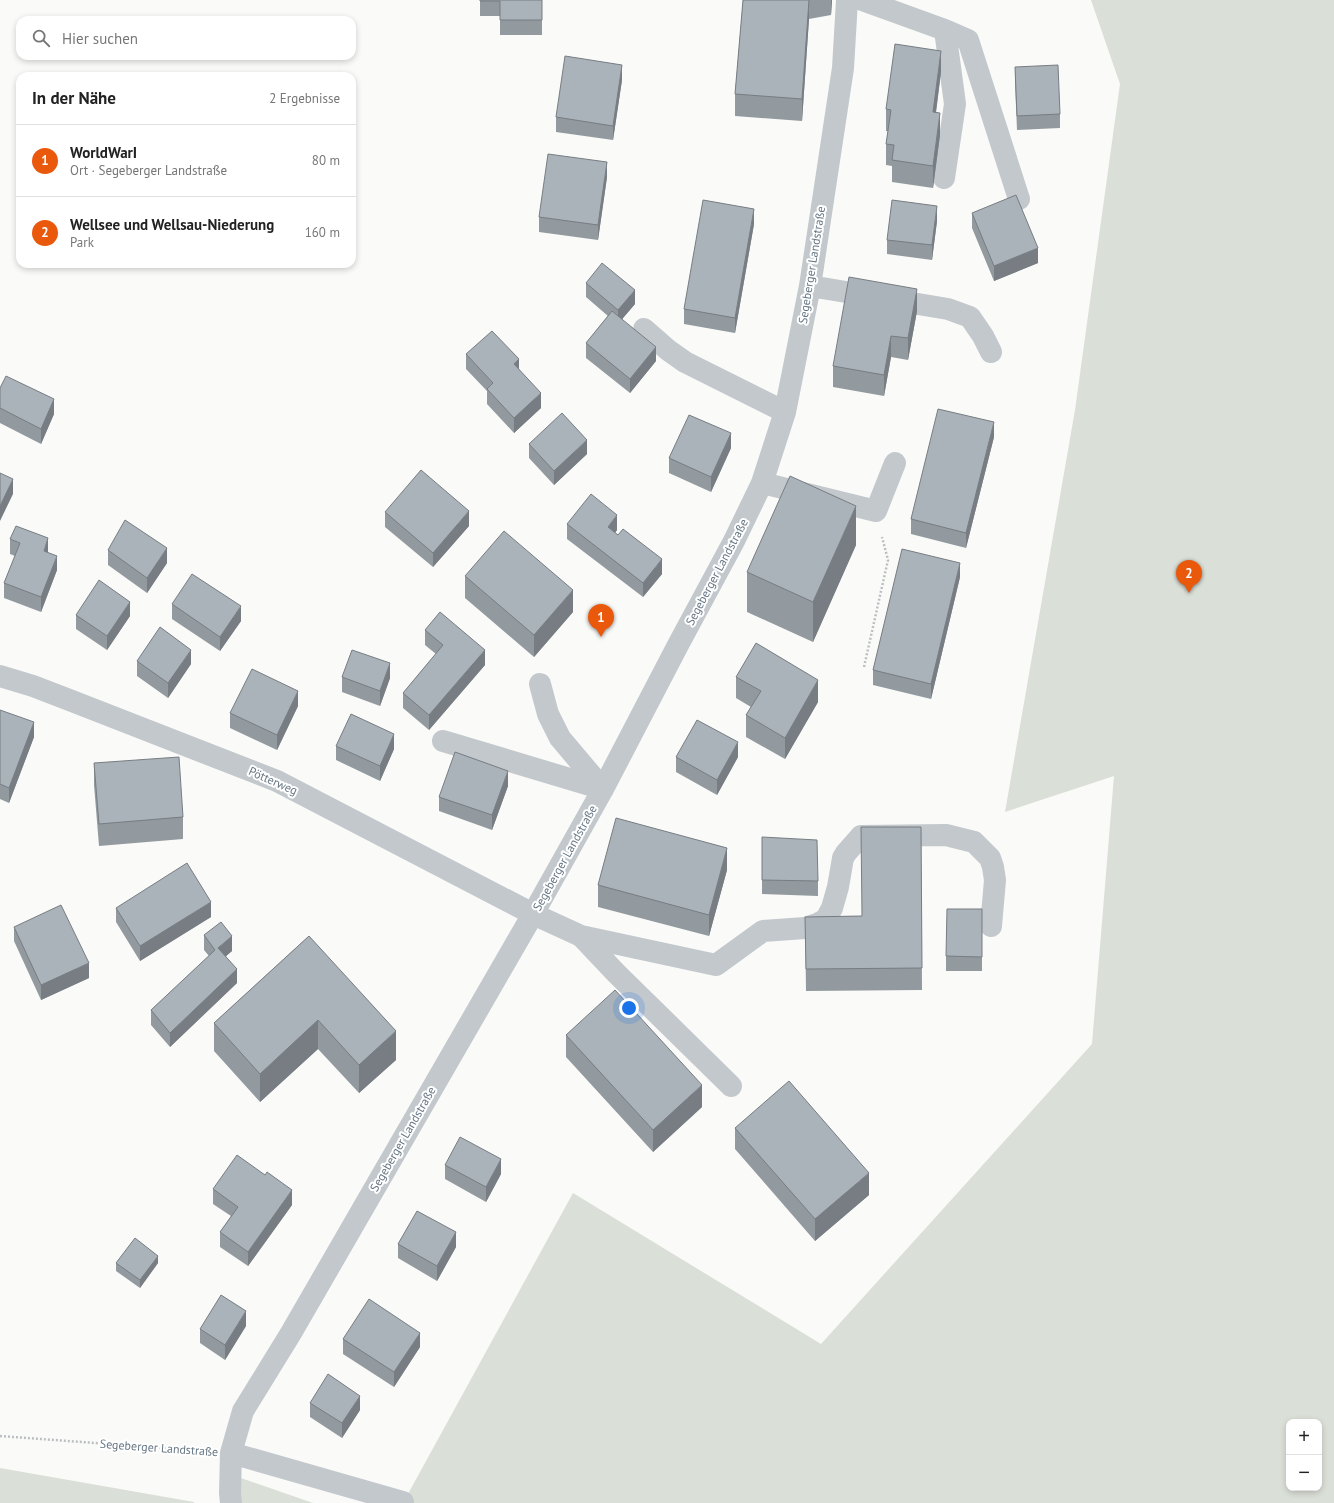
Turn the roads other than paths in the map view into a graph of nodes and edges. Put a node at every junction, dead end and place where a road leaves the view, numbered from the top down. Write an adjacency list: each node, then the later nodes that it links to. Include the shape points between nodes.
1 (847, 0): 6 (street, Segeberger Landstraße, via 843,68)
2 (862, 0): 3 (street)
3 (945, 30): 4 (street, via 956,104); 5 (street, via 968,40)
4 (944, 178)
5 (1019, 200)
6 (810, 286): 8 (street, via 948,309 970,317); 9 (street, Segeberger Landstraße)
7 (644, 329): 9 (street, via 685,362)
8 (991, 352)
9 (785, 412): 11 (street, Segeberger Landstraße)
10 (895, 463): 11 (street, via 876,511)
11 (762, 483): 15 (street, Segeberger Landstraße)
12 (0, 676): 16 (street, Pötterweg, via 33,686 277,781)
13 (540, 684): 15 (street, via 548,714 560,738)
14 (443, 741): 15 (street)
15 (603, 789): 16 (street, Segeberger Landstraße)
16 (533, 914): 18 (street, Pötterweg); 20 (street, Segeberger Landstraße, via 291,1333 243,1411)
17 (991, 926): 18 (street, via 993,867 990,858 974,842 946,835 861,836 843,858 838,887 826,919 805,928 763,931 716,965)
18 (581, 936): 19 (street)
19 (731, 1086)
20 (231, 1453): 21 (street); 22 (street)
21 (403, 1502)
22 (231, 1503)

